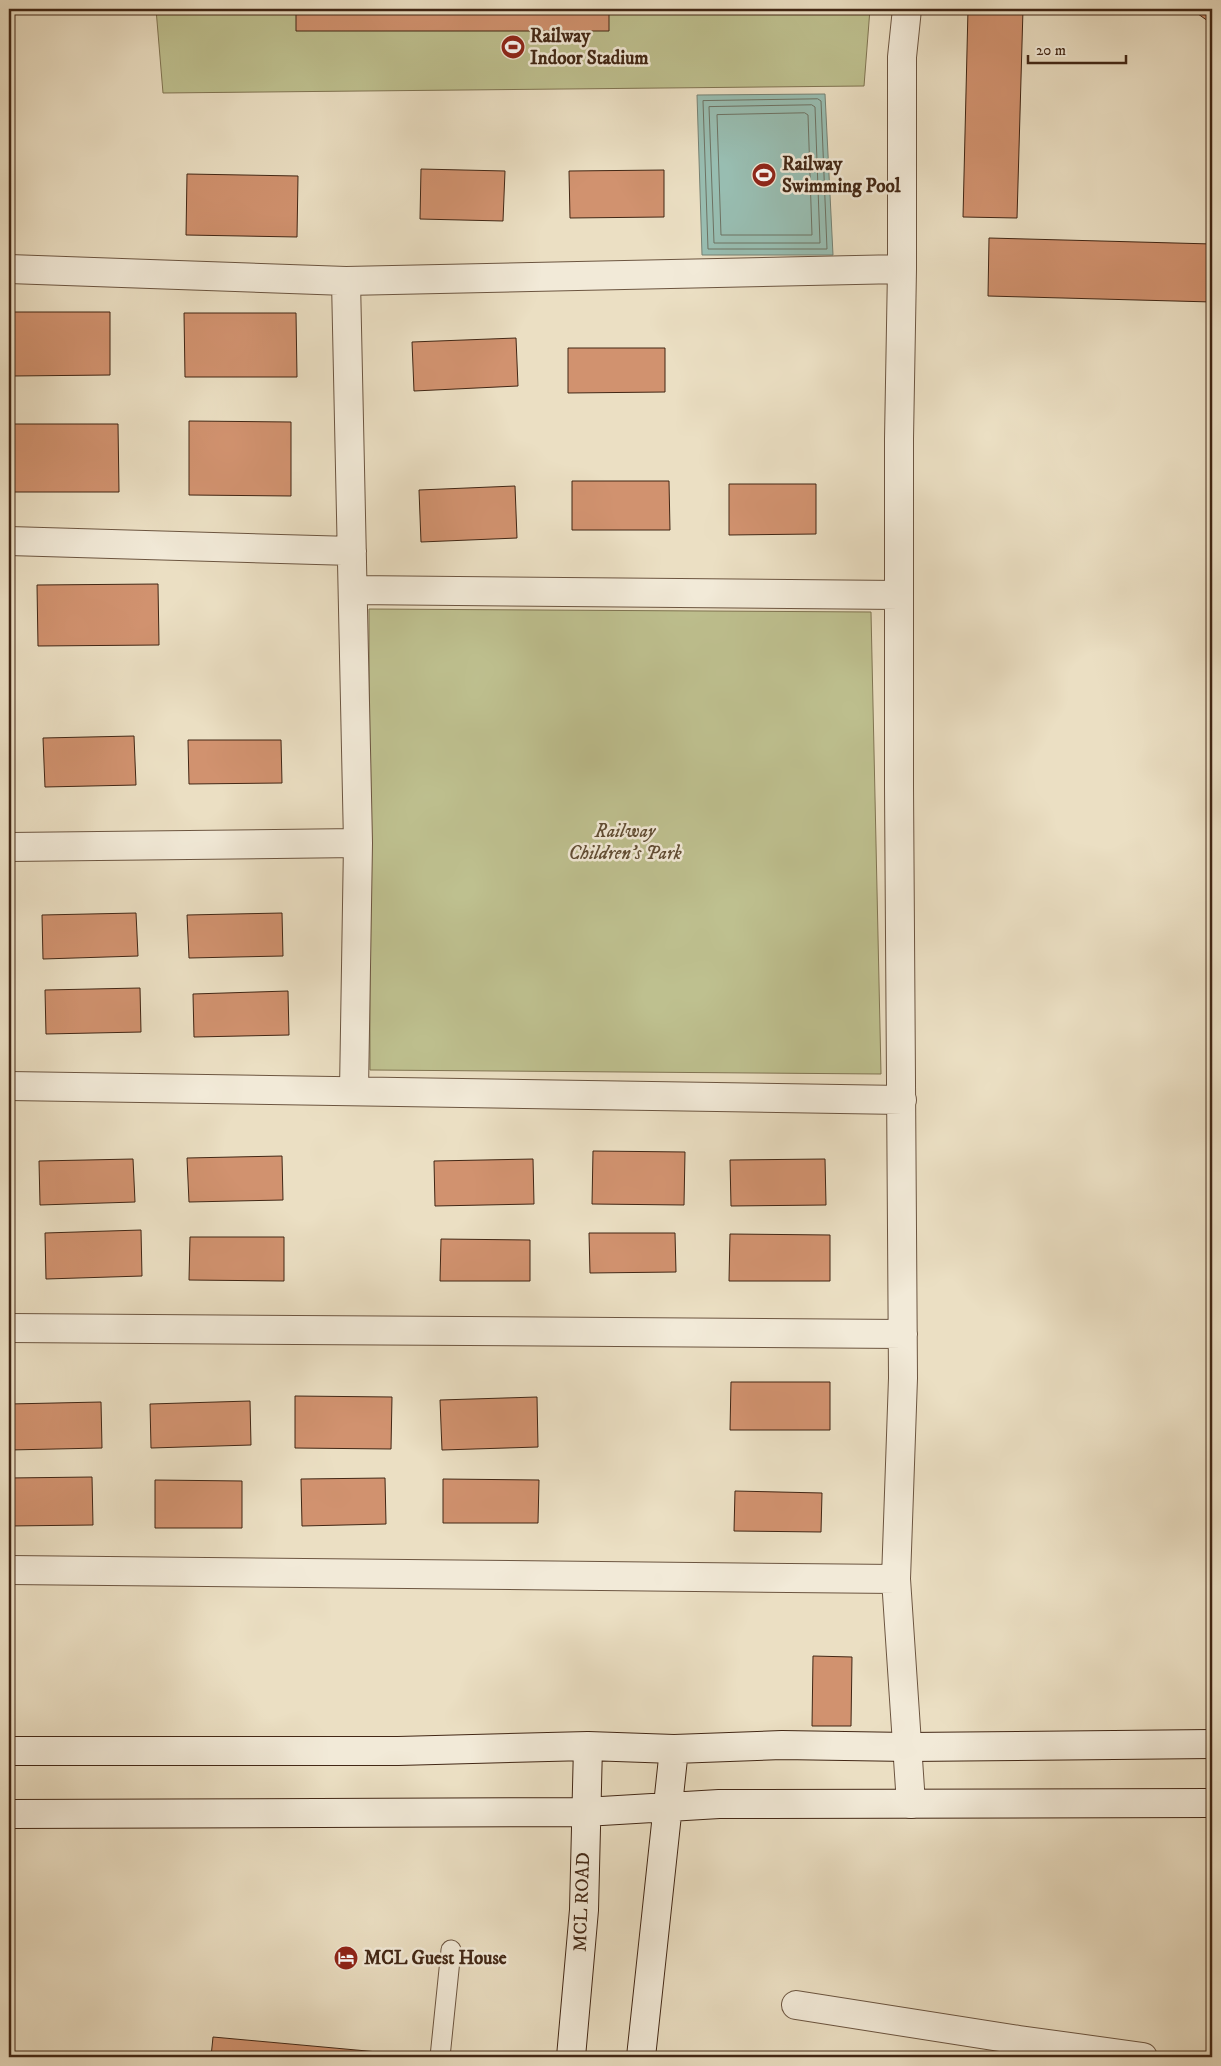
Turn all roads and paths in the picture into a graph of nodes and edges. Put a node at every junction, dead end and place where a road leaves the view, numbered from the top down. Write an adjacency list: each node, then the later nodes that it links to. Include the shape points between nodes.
1 (907, 9): 3 (street, via 902,58)
2 (9, 269): 4 (street)
3 (902, 269): 4 (street); 8 (street)
4 (346, 281): 6 (street)
5 (9, 541): 6 (street)
6 (352, 551): 7 (street)
7 (353, 590): 8 (street); 9 (street)
8 (899, 595): 13 (street)
9 (358, 843): 10 (street); 12 (street)
10 (9, 847)
11 (9, 1086): 12 (street)
12 (354, 1091): 13 (street)
13 (902, 1100): 15 (street)
14 (9, 1328): 15 (street)
15 (903, 1334): 17 (street)
16 (9, 1570): 17 (street)
17 (896, 1579): 20 (street)
18 (1212, 1744): 20 (street)
19 (588, 1746): 21 (street); 22 (street, via 398,1751); 26 (street, MCL ROAD)
20 (908, 1747): 21 (street, via 782,1745); 24 (street)
21 (674, 1749): 25 (street)
22 (9, 1751)
23 (1212, 1803): 24 (street)
24 (911, 1804): 25 (street, via 719,1804)
25 (668, 1808): 26 (street); 32 (street)
26 (585, 1812): 27 (street); 31 (street, MCL ROAD, via 584,1910)
27 (9, 1814)
28 (451, 1950): 30 (lane)
29 (796, 2005): 33 (street)
30 (440, 2057)
31 (571, 2057)
32 (641, 2057)
33 (1143, 2057)

